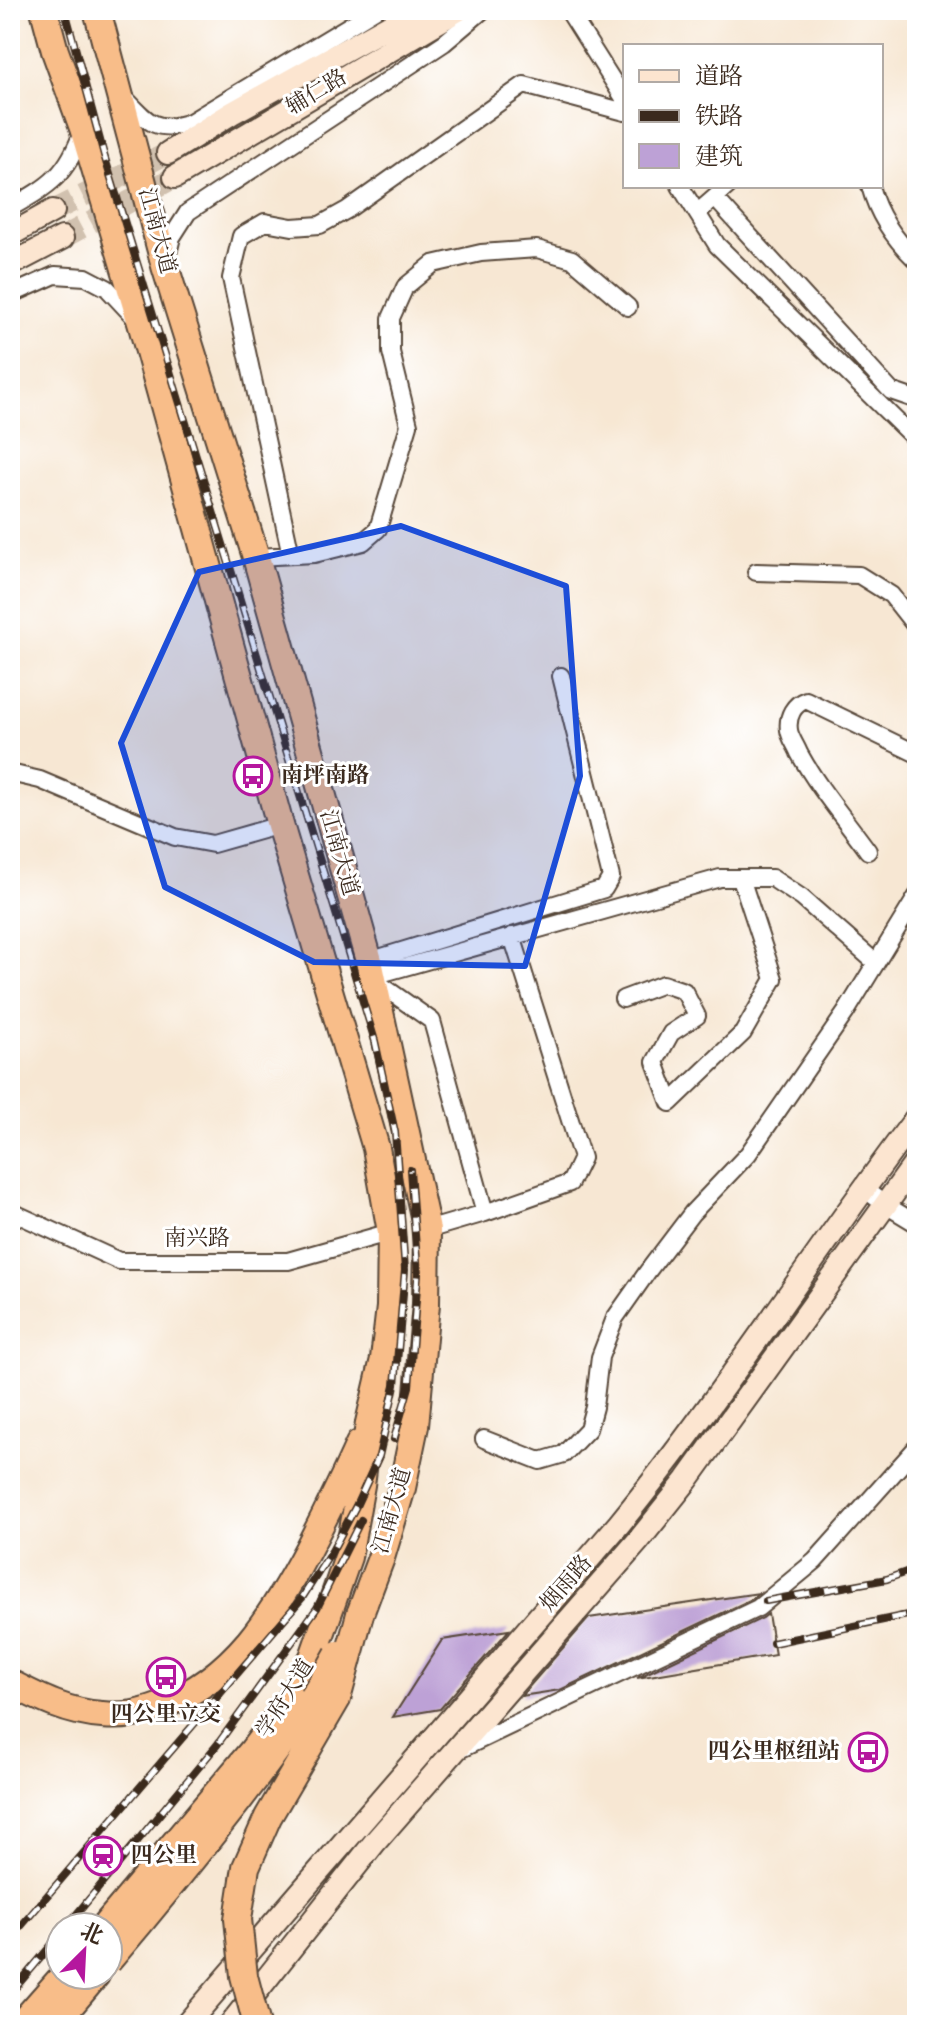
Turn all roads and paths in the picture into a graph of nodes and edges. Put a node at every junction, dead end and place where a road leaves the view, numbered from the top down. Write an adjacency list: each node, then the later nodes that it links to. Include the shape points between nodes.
1 (44, 10): 11 (highway, 江南大道)
2 (97, 10): 8 (highway, 江南大道)
3 (375, 10): 8 (street, via 172,128 146,120)
4 (417, 10): 12 (main road, 辅仁路)
5 (458, 10): 13 (main road, 辅仁路)
6 (483, 10): 25 (street, via 444,43 188,212 172,237)
7 (568, 10): 9 (street)
8 (120, 93): 25 (highway, 江南大道)
9 (623, 97)
10 (623, 111): 31 (street, via 524,85 320,225 265,222 241,236 231,278)
11 (83, 128): 18 (street, via 67,166 54,181); 28 (highway, 江南大道)
12 (168, 153)
13 (175, 177)
14 (681, 188): 20 (street)
15 (726, 188): 17 (street)
16 (871, 188): 23 (street, via 888,229)
17 (715, 198): 20 (street); 29 (street, via 891,391)
18 (10, 208)
19 (53, 211): 21 (main road)
20 (697, 213): 30 (street, via 717,245)
21 (10, 235)
22 (62, 238): 24 (main road)
23 (917, 261)
24 (10, 265)
25 (165, 266): 32 (highway, 江南大道)
26 (10, 295): 28 (street, via 55,275 86,277 107,288)
27 (628, 307): 31 (street, via 572,259 537,249 481,253 433,264 405,287 391,318 391,352 409,425 378,529 363,542)
28 (142, 326): 38 (highway, 江南大道)
29 (917, 400)
30 (917, 441)
31 (291, 555): 32 (street)
32 (256, 557): 44 (highway, 江南大道)
33 (756, 572): 34 (street, via 859,575 891,595)
34 (917, 628)
35 (561, 676): 44 (street, via 611,877 604,889)
36 (917, 754): 39 (street, via 806,700 793,710 789,733 808,770)
37 (10, 773): 38 (street, via 40,780 175,837 213,844)
38 (280, 825): 54 (highway, 江南大道, via 376,1148)
39 (868, 851)
40 (741, 878): 42 (street, via 720,878); 43 (street, via 772,878); 45 (street, via 774,979 743,1033 670,1103 655,1062 671,1033 697,1016 684,991 663,984)
41 (917, 896): 43 (street)
42 (512, 936): 44 (street); 51 (street, via 582,1158 570,1183)
43 (876, 963): 56 (street, via 748,1154 692,1213 615,1318 600,1357 588,1429 564,1454 540,1461)
44 (372, 972): 51 (street, via 432,1021); 53 (highway, 江南大道)
45 (623, 999)
46 (917, 1117): 48 (main road, 烟雨路)
47 (917, 1161): 49 (main road, 烟雨路)
48 (863, 1188): 49 (street); 67 (main road, 烟雨路, via 668,1464)
49 (884, 1204): 52 (street); 60 (main road, 烟雨路, via 687,1480)
50 (10, 1211): 54 (street, 南兴路, via 119,1261 288,1261)
51 (485, 1213): 53 (street)
52 (917, 1224)
53 (427, 1230): 58 (highway, 江南大道, via 415,1426 402,1488)
54 (391, 1232): 55 (highway, 江南大道, via 390,1307)
55 (369, 1423): 59 (highway, via 274,1611 237,1658 207,1683 137,1715 64,1708); 61 (highway, 学府大道, bridge, via 348,1557 313,1657 291,1699 253,1750)
56 (484, 1439)
57 (917, 1447): 60 (street, via 815,1561 758,1608)
58 (360, 1614): 62 (highway, 学府大道, bridge, via 317,1694); 69 (highway, bridge, via 337,1699 268,1817 246,1867 238,1919 244,1976)
59 (10, 1683)
60 (451, 1754): 68 (main road, 烟雨路)
61 (117, 1911)
62 (124, 1942)
63 (50, 1991): 65 (highway)
64 (83, 1991): 66 (highway)
65 (20, 2025)
66 (54, 2025)
67 (186, 2025)
68 (230, 2025)
69 (257, 2025)

